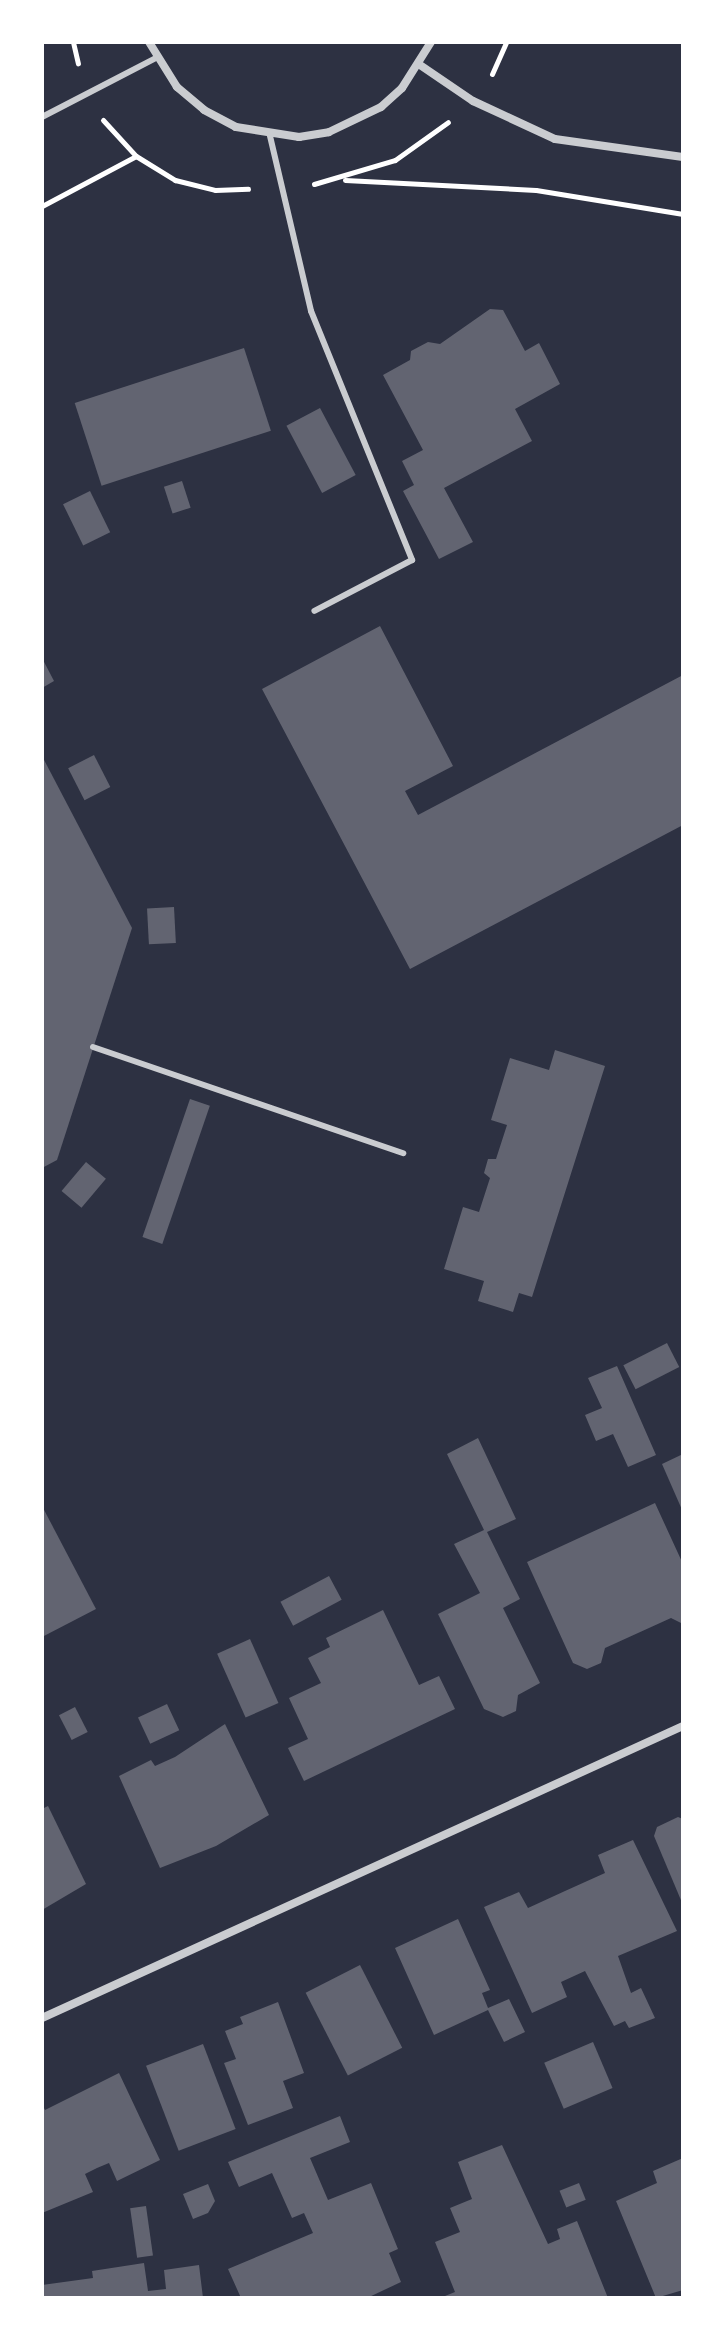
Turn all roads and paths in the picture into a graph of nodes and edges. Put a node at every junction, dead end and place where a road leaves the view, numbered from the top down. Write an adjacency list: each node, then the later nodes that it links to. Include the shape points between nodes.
1 (149, 42): 3 (street)
2 (431, 42): 4 (street)
3 (156, 58): 5 (lane); 6 (street, via 177,87 204,110)
4 (420, 65): 6 (street, via 402,88 356,122 299,137); 8 (street, via 473,101 555,139)
5 (42, 117)
6 (270, 136): 12 (lane, via 311,311 412,560)
7 (136, 156): 10 (path)
8 (683, 157)
9 (340, 180): 11 (path, via 536,190)
10 (42, 206)
11 (683, 214)
12 (314, 611)
13 (93, 1047): 14 (lane)
14 (403, 1153)
15 (683, 1726): 16 (street)
16 (42, 2018)

